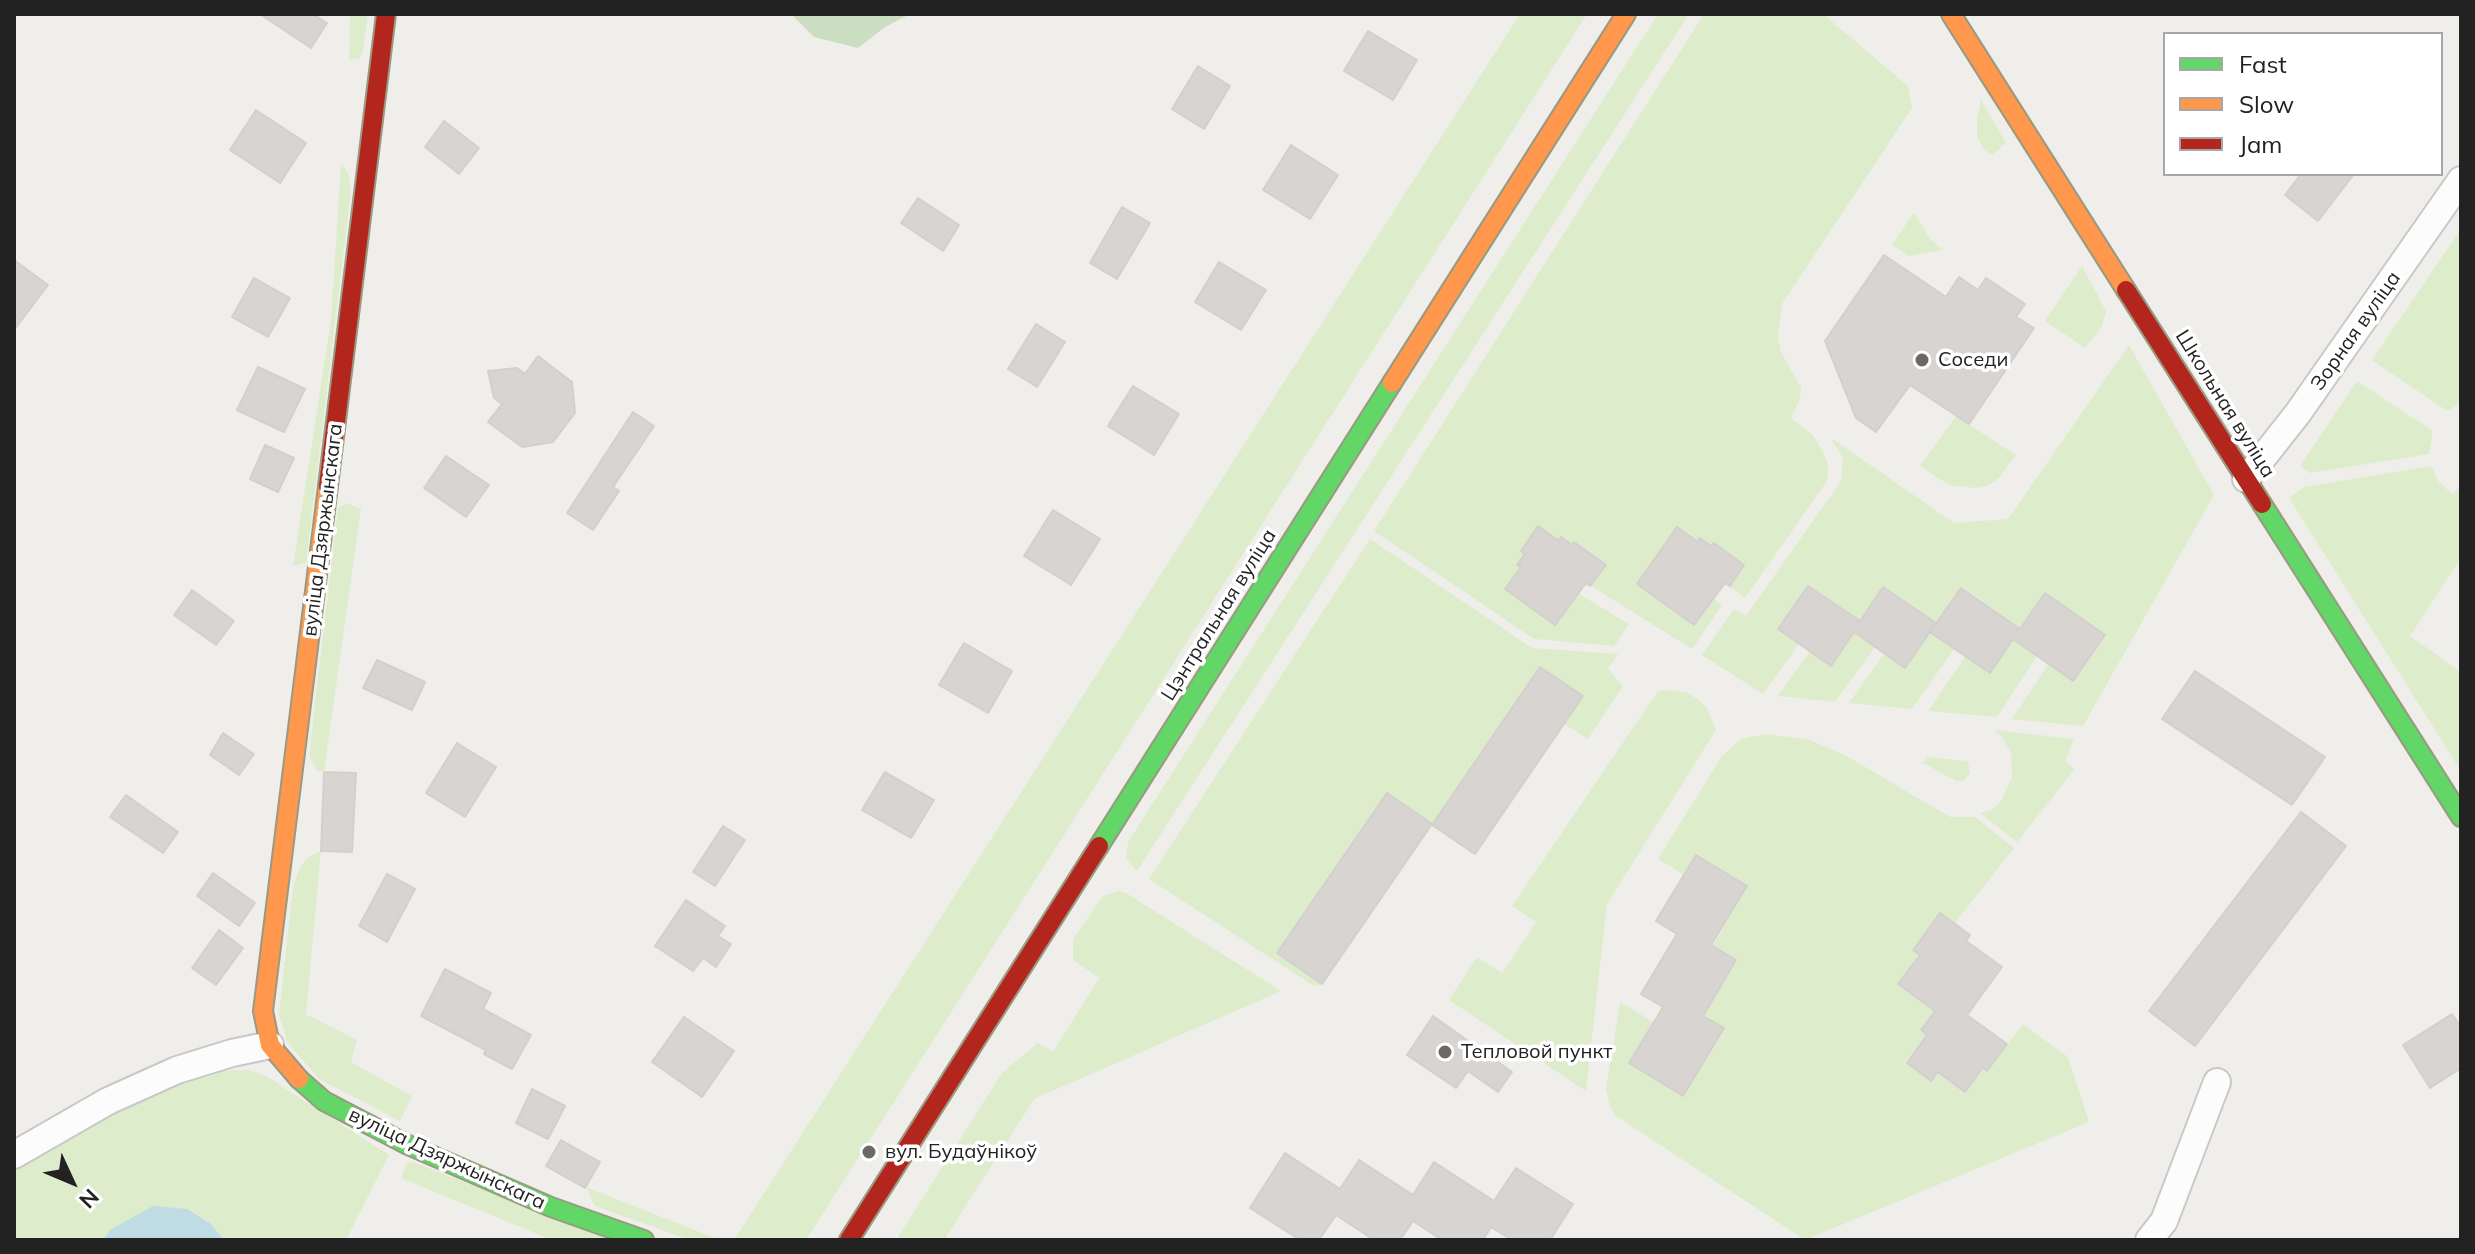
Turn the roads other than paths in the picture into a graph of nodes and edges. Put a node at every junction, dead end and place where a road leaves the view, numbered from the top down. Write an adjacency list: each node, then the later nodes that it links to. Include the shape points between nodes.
1 (386, 14): 7 (street, вуліца Дзяржынскага, via 263,1011)
2 (1626, 14): 11 (street, Цэнтральная вуліца)
3 (1951, 14): 5 (street, Школьная вуліца)
4 (2461, 180): 5 (street, Зорная вуліца)
5 (2246, 479): 6 (street, Школьная вуліца)
6 (2461, 817)
7 (270, 1045): 9 (street, via 177,1070 108,1101); 10 (street, вуліца Дзяржынскага, via 324,1101 408,1145 551,1207)
8 (2217, 1082): 12 (street, via 2164,1221)
9 (14, 1155)
10 (644, 1240)
11 (849, 1240)
12 (2149, 1240)

